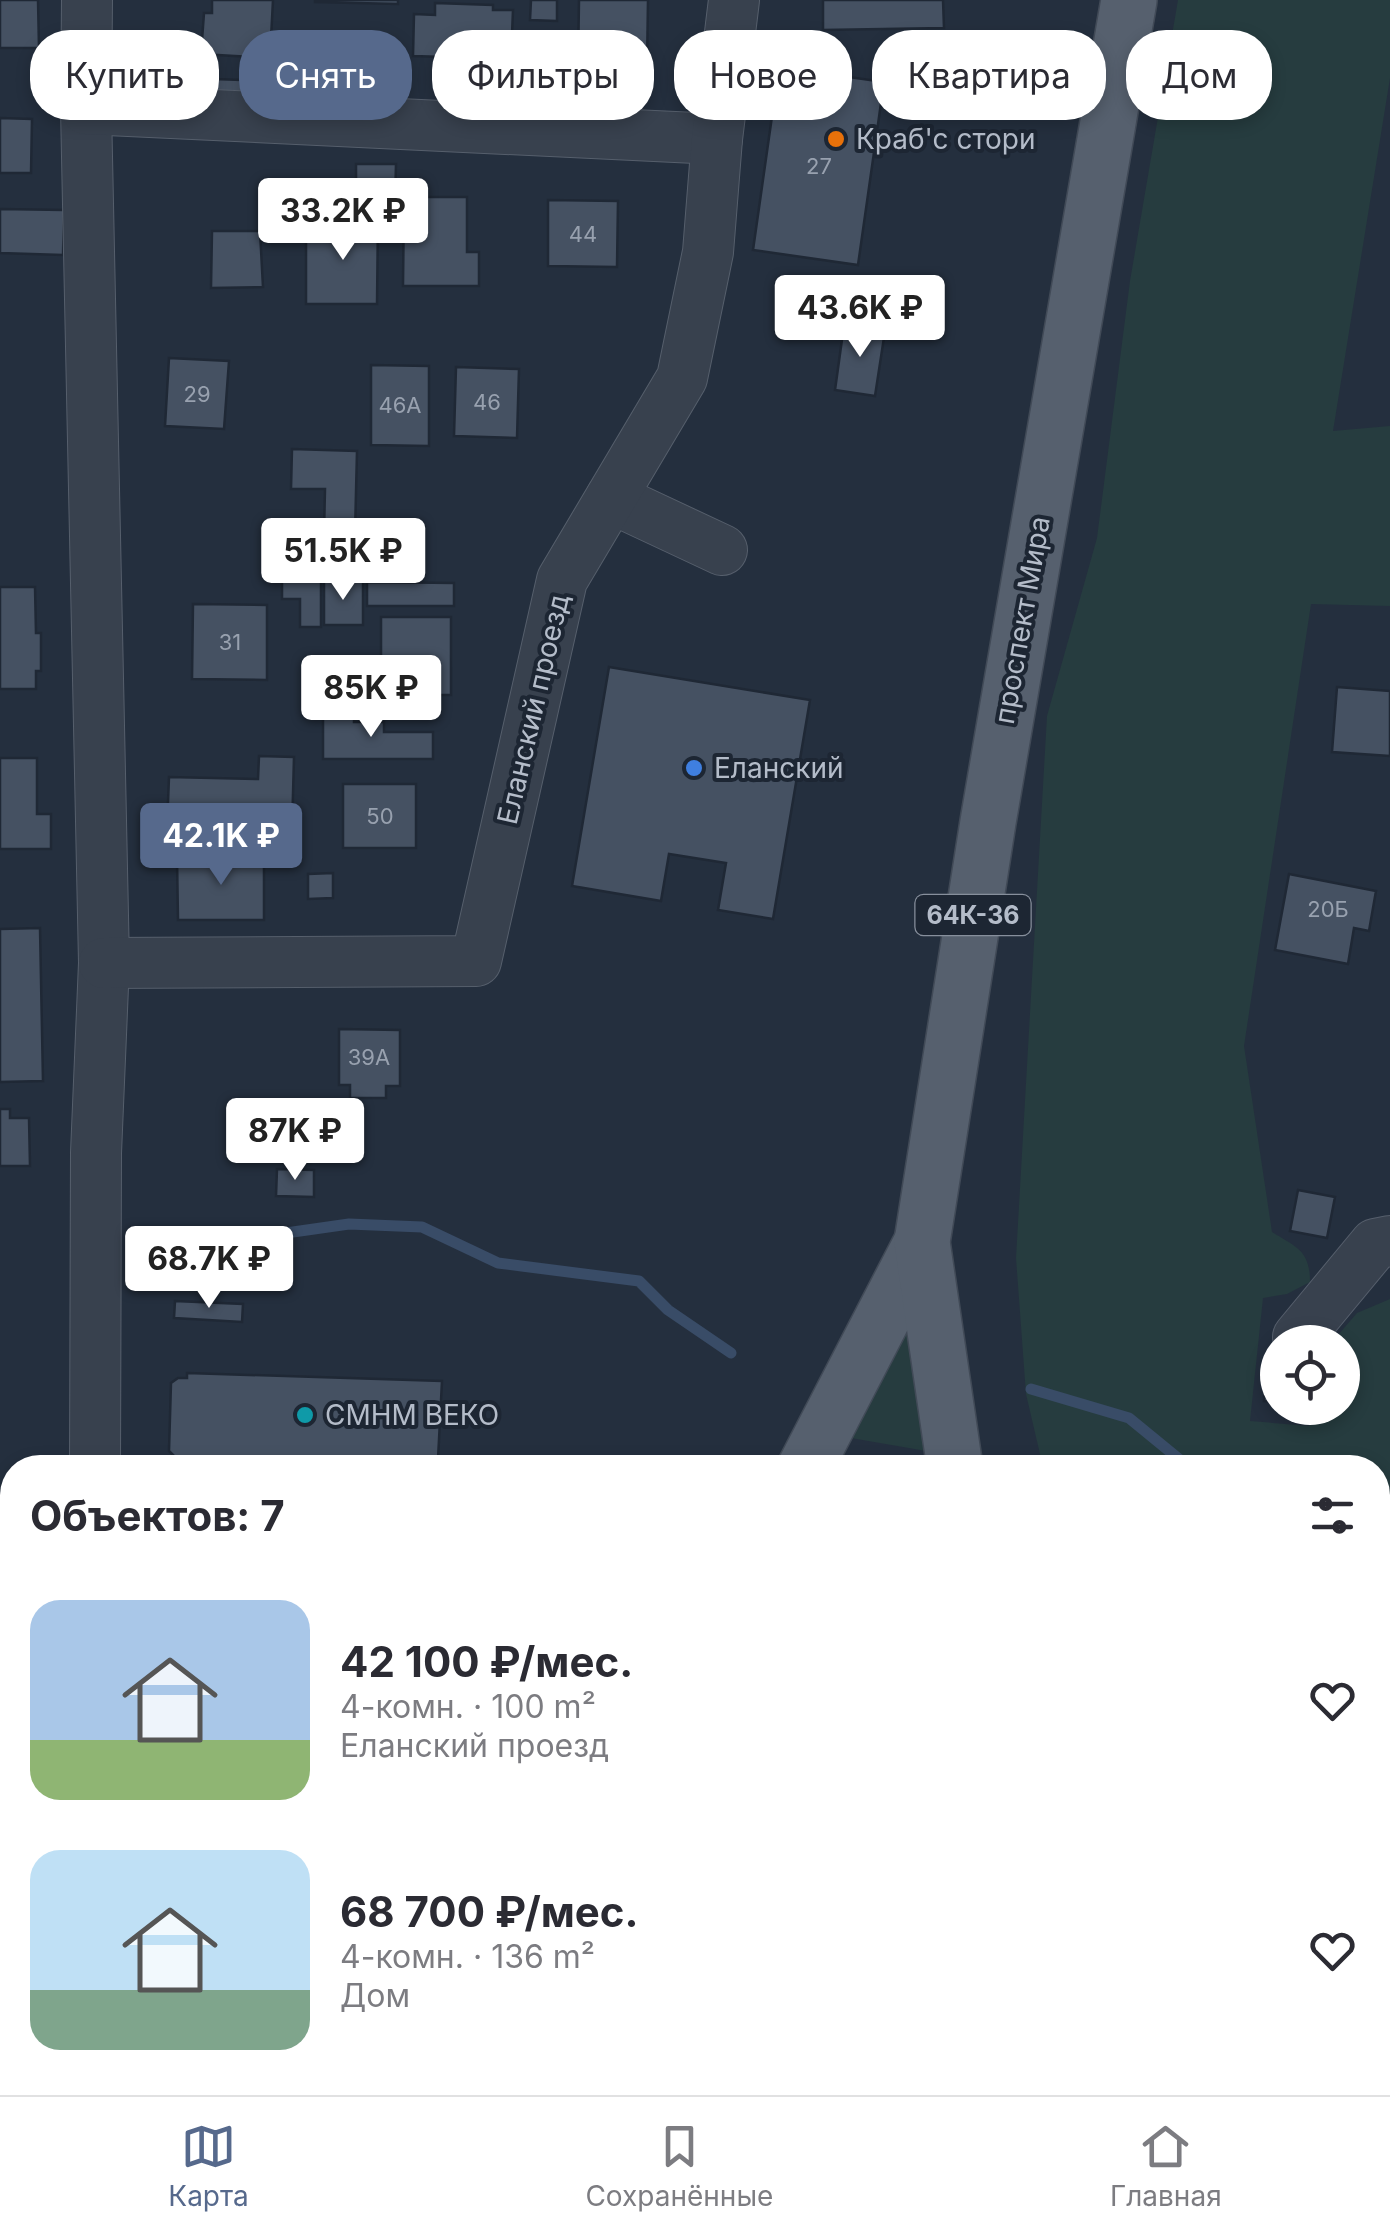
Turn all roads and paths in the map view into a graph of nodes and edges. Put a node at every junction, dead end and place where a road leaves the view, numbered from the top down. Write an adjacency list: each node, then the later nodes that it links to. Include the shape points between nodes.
1 (87, 0): 4 (street)
2 (734, 0): 7 (street, Еланский проезд)
3 (1128, 0): 11 (main road, проспект Мира / 64К-36)
4 (87, 30)
5 (219, 115): 7 (street)
6 (86, 120): 10 (street)
7 (717, 139): 8 (street, Еланский проезд, via 708,252 682,378)
8 (611, 498): 9 (street); 10 (street, Еланский проезд, via 562,580 476,961)
9 (722, 550)
10 (104, 964): 14 (street)
11 (922, 1242): 15 (main road, проспект Мира / 64К-36); 16 (main road, проспект Мира / 64К-36)
12 (1390, 1242): 13 (street, via 1375,1244)
13 (1308, 1325)
14 (96, 1455)
15 (812, 1455)
16 (953, 1455)

